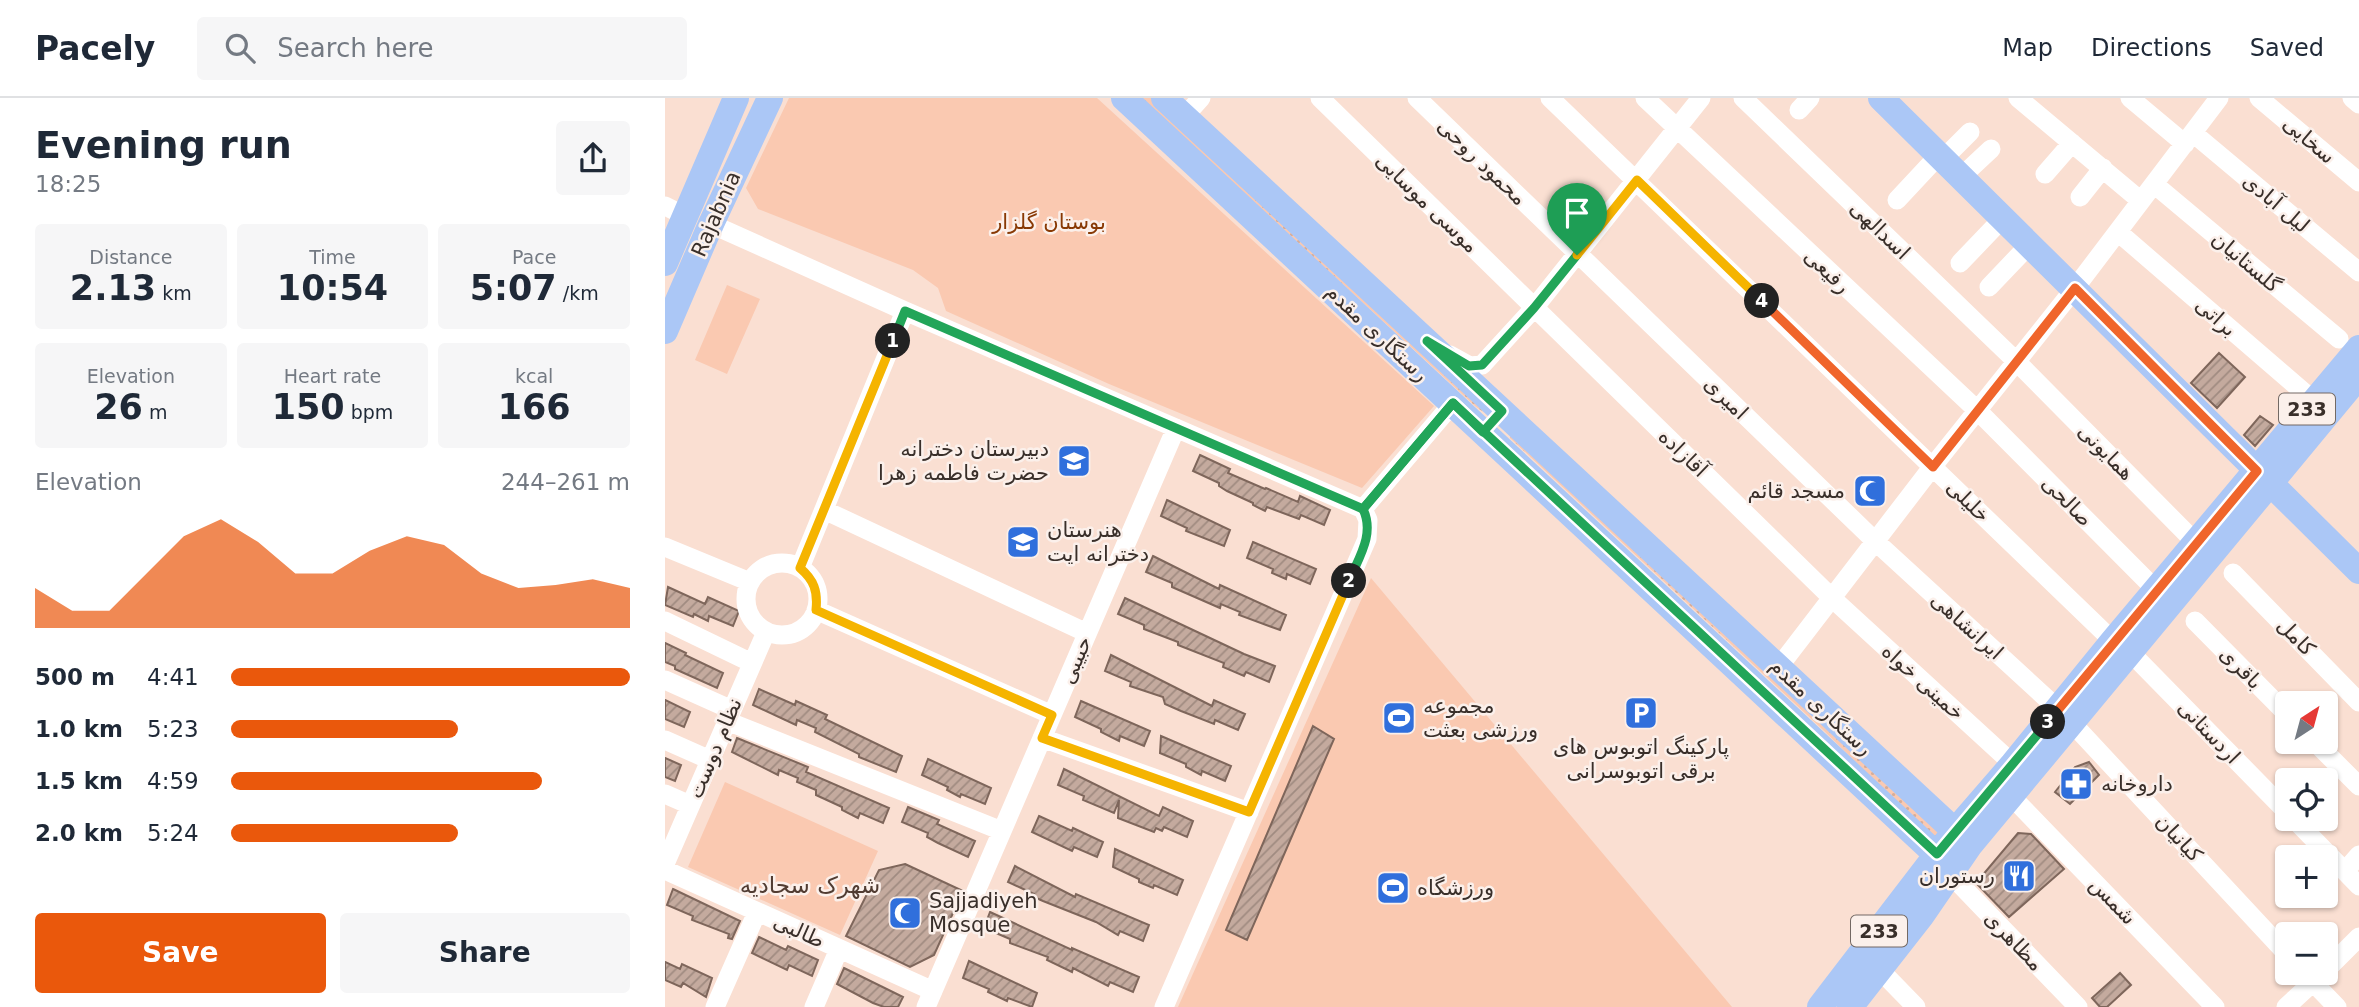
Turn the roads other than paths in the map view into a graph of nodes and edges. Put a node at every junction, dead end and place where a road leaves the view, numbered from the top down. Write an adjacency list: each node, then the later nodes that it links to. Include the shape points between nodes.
1 (736, 98): 33 (main road, Rajabnia)
2 (770, 98): 35 (main road, Rajabnia)
3 (1124, 98): 52 (main road, رستگاری مقدم)
4 (1164, 98): 18 (main road, رستگاری مقدم)
5 (1320, 98): 44 (street, موسی موسایی)
6 (1417, 98): 38 (street, محمود روحی)
7 (1550, 98): 27 (street, خلیلی)
8 (1645, 98): 19 (street, رفیعی)
9 (1701, 98): 19 (street)
10 (1743, 98): 49 (street, اسدالهی)
11 (1881, 98): 24 (main road)
12 (2018, 98): 22 (street)
13 (2130, 98): 21 (street, لیل آبادی)
14 (2219, 98): 21 (street)
15 (2259, 98): 28 (street, سخایی)
16 (2351, 98): 17 (street)
17 (2359, 104)
18 (1193, 107): 47 (main road, رستگاری مقدم)
19 (1676, 130): 27 (street); 54 (street, رفیعی)
20 (1970, 132): 24 (street)
21 (2189, 138): 29 (street); 41 (street, لیل آبادی)
22 (2072, 143): 25 (street); 26 (street)
23 (1991, 149): 24 (street)
24 (1948, 164): 31 (street); 34 (main road)
25 (2103, 168): 30 (street); 32 (street)
26 (2045, 174)
27 (1637, 180): 38 (street); 57 (street, خلیلی)
28 (2359, 182)
29 (2154, 184): 32 (street); 48 (street, گلستانیان)
30 (2080, 197)
31 (1897, 200)
32 (2141, 201): 36 (street)
33 (675, 211): 39 (main road, Rajabnia)
34 (2003, 218): 37 (main road); 40 (street)
35 (711, 224): 45 (street); 46 (main road, Rajabnia)
36 (2118, 232): 43 (street); 51 (street, براتی)
37 (2030, 244): 42 (street); 43 (main road)
38 (1577, 255): 44 (street); 61 (street, امیری)
39 (665, 263)
40 (1959, 263)
41 (2359, 272)
42 (1989, 287)
43 (2075, 288): 49 (street); 58 (main road)
44 (1534, 308): 47 (street, via 1476,367); 69 (street, آقازاده)
45 (905, 311): 55 (street); 60 (street)
46 (665, 331)
47 (1427, 341): 53 (main road, رستگاری مقدم)
48 (2349, 343): 51 (main road, 233)
49 (2017, 362): 54 (street); 62 (street, همایونی)
50 (2359, 376): 58 (main road, 233)
51 (2314, 401): 58 (main road, 233)
52 (1453, 403): 56 (main road, رستگاری مقدم); 59 (street)
53 (1502, 411): 56 (main road); 77 (main road, رستگاری مقدم)
54 (1977, 411): 57 (street); 68 (street, صالحی)
55 (1176, 428): 59 (street); 74 (street, حبیبی)
56 (1483, 432): 100 (main road, رستگاری مقدم)
57 (1933, 467): 61 (street); 75 (street, خلیلی)
58 (2263, 478): 62 (main road, 233); 65 (main road); 75 (main road, 233)
59 (1363, 509): 94 (street, via 1368,520 1367,539)
60 (824, 510): 64 (street); 74 (street)
61 (1876, 542): 69 (street); 83 (street, ایرانشاهی)
62 (2195, 542): 68 (main road, 233)
63 (665, 547): 67 (street)
64 (800, 568): 67 (street, via 789,564 766,567); 70 (street, via 815,585)
65 (2359, 571)
66 (2233, 573): 80 (street, کامل)
67 (750, 582): 73 (street, via 746,605 756,625)
68 (2157, 591): 75 (main road, 233)
69 (1833, 599): 77 (street); 88 (street, خمینی خواه)
70 (816, 610): 73 (street, via 811,621 790,635); 82 (street)
71 (665, 621): 76 (street)
72 (2195, 621): 79 (street, باقری)
73 (766, 632): 76 (street, نظام دوست)
74 (1087, 633): 82 (street, حبیبی)
75 (2122, 647): 83 (main road, 233); 92 (street, اردستانی)
76 (752, 663): 81 (street, نظام دوست)
77 (1778, 668): 97 (main road, رستگاری مقدم)
78 (665, 680): 81 (street)
79 (2275, 702)
80 (2359, 702)
81 (729, 715): 87 (street, نظام دوست); 95 (street)
82 (1052, 715): 84 (street, حبیبی)
83 (2065, 716): 88 (main road, 233); 91 (main road, 233); 105 (street, کیانیان)
84 (1042, 738): 94 (street); 95 (street, حبیبی)
85 (665, 740): 87 (street)
86 (2327, 754): 89 (street)
87 (710, 760): 93 (street, نظام دوست)
88 (2013, 764): 97 (main road, 233)
89 (2359, 786)
90 (665, 794): 93 (street)
91 (2011, 796): 97 (main road, 233); 119 (street, شمس)
92 (2275, 800)
93 (691, 805): 99 (street, نظام دوست)
94 (1249, 812): 114 (street)
95 (1002, 831): 111 (street, حبیبی)
96 (2306, 831): 101 (street)
97 (1962, 838): 100 (main road, 233)
98 (2359, 855): 101 (street)
99 (666, 859): 103 (street, طالبی)
100 (1947, 866): 108 (main road, 233, via 1922,915); 115 (main road, 233); 118 (street, مظاهری)
101 (2345, 871): 102 (street)
102 (2359, 886)
103 (757, 912): 106 (street, طالبی); 112 (street)
104 (2359, 937): 107 (street)
105 (2275, 941)
106 (839, 949): 111 (street, طالبی); 113 (street)
107 (2338, 956)
108 (1879, 969): 116 (main road, 233); 117 (street)
109 (2307, 985): 120 (street)
110 (2323, 985): 121 (street)
111 (929, 999)
112 (715, 1007)
113 (814, 1007)
114 (1164, 1007)
115 (1820, 1007)
116 (1850, 1007)
117 (1916, 1007)
118 (2078, 1007)
119 (2215, 1007)
120 (2286, 1007)
121 (2337, 1007)

